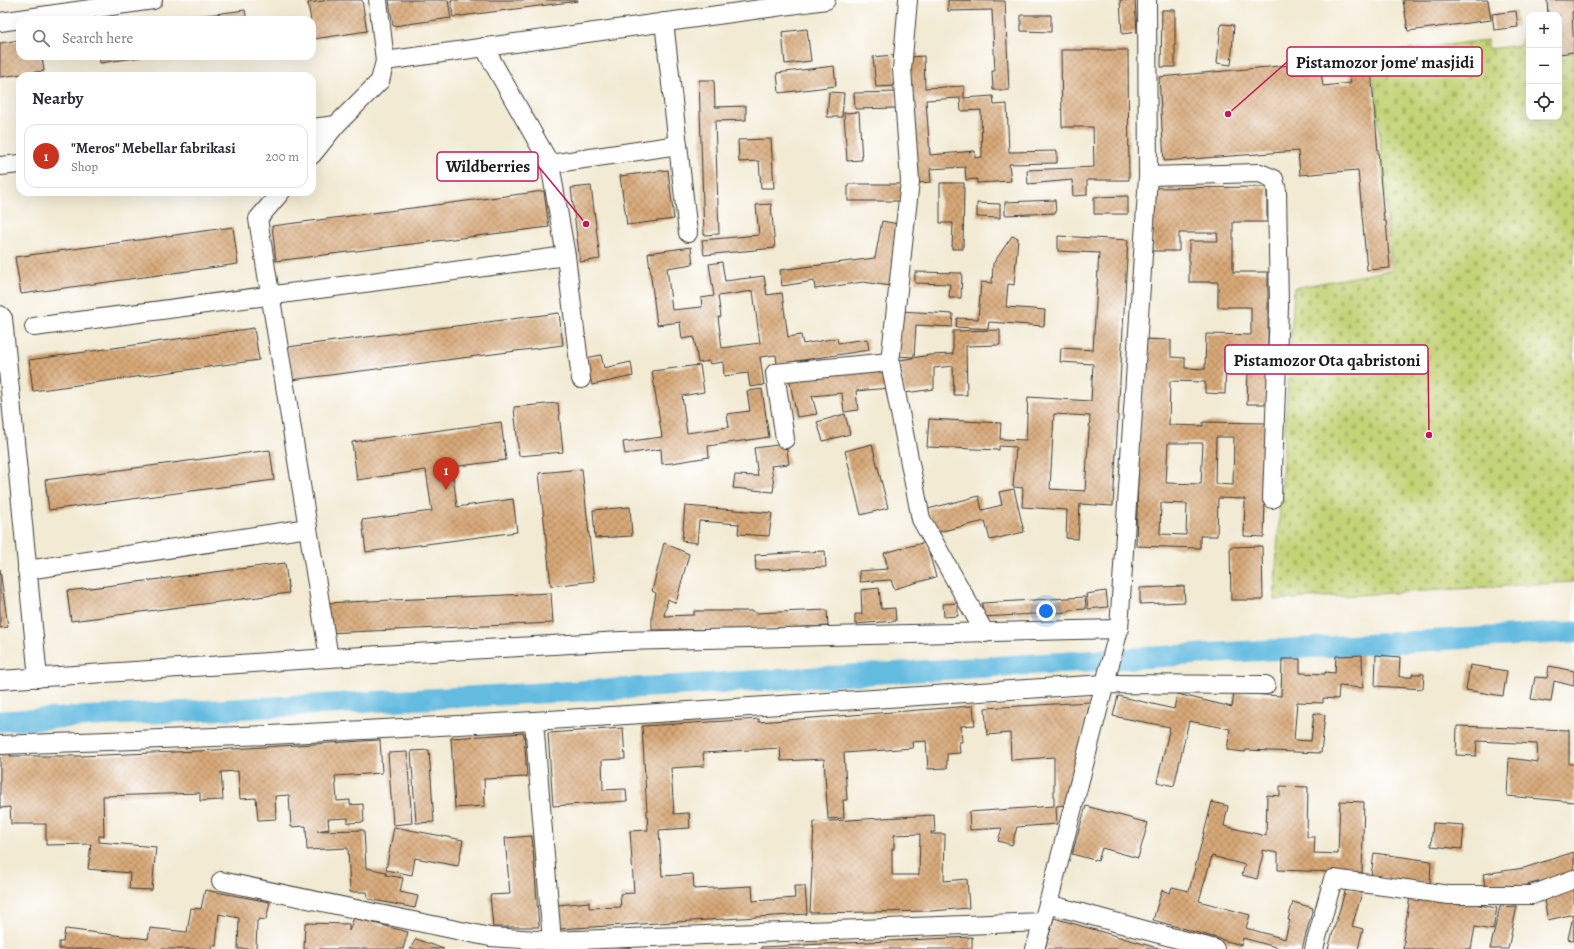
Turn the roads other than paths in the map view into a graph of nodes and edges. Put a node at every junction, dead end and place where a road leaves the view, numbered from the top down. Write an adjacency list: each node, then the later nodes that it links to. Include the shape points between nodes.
1 (153, 0): 6 (street)
2 (378, 0): 11 (street)
3 (826, 0): 9 (street)
4 (908, 0): 26 (street, via 902,69 910,181)
5 (1147, 0): 19 (street)
6 (42, 16)
7 (16, 20): 8 (street)
8 (0, 22)
9 (664, 22): 10 (street); 14 (street)
10 (484, 46): 11 (street); 17 (street)
11 (385, 61): 12 (street, via 380,81)
12 (336, 125): 13 (street); 15 (street)
13 (316, 128)
14 (678, 145): 17 (street); 21 (street)
15 (316, 150)
16 (16, 164): 18 (street)
17 (550, 164): 22 (street)
18 (0, 166)
19 (1148, 176): 29 (street, via 1260,173 1274,179 1277,191 1279,307); 32 (street)
20 (278, 196): 23 (street, via 258,219)
21 (688, 233)
22 (566, 256): 23 (street); 27 (street)
23 (271, 296): 25 (street); 30 (street)
24 (0, 315): 31 (street, via 3,318)
25 (34, 327)
26 (890, 362): 28 (street, via 775,373); 33 (street, via 921,520)
27 (581, 379)
28 (785, 439)
29 (1272, 499)
30 (308, 528): 31 (street); 34 (street)
31 (28, 570): 35 (street)
32 (1119, 629): 33 (street); 37 (street)
33 (985, 633): 34 (street, via 621,641)
34 (329, 658): 35 (street)
35 (38, 678): 36 (street)
36 (0, 680)
37 (1105, 684): 38 (street); 39 (street); 43 (street)
38 (1266, 685)
39 (534, 721): 40 (street, via 270,736); 45 (street)
40 (0, 745)
41 (1574, 879): 48 (street, via 1532,895 1449,895 1333,879)
42 (221, 881): 45 (street, via 490,937)
43 (1048, 904): 44 (street); 47 (street)
44 (1043, 922): 45 (street); 46 (street)
45 (552, 941)
46 (1035, 949)
47 (1215, 949)
48 (1314, 949)

